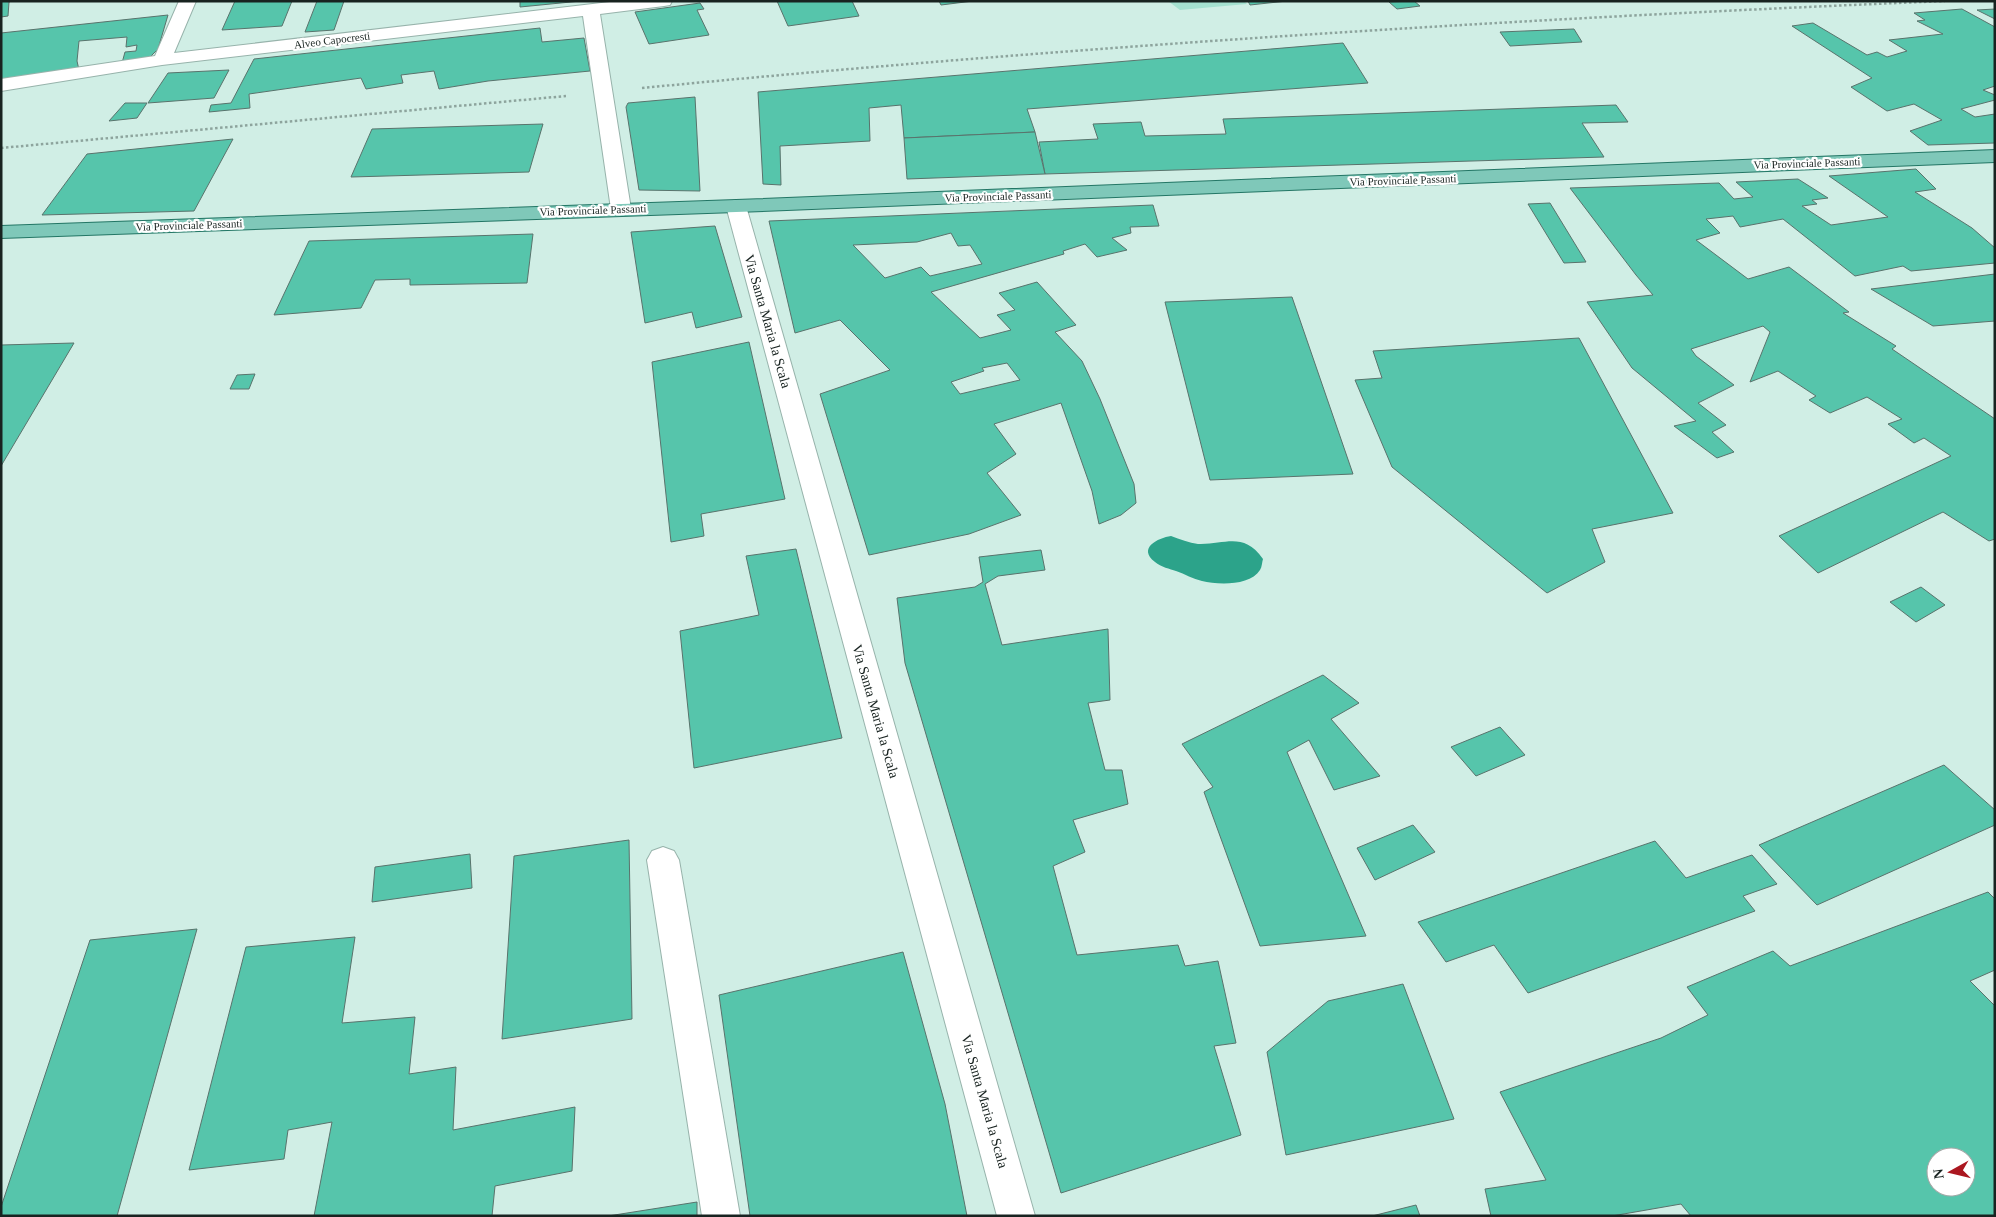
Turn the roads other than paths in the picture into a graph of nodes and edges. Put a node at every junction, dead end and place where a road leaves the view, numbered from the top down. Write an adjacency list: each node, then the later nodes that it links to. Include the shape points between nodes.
1 (188, 1): 4 (street)
2 (664, 1): 3 (street, Alveo Capocresti)
3 (591, 10): 4 (street, Alveo Capocresti); 8 (street)
4 (162, 60): 5 (street, Alveo Capocresti)
5 (1, 85)
6 (1995, 156): 7 (main road, Via Provinciale Passanti)
7 (736, 206): 8 (main road, Via Provinciale Passanti); 12 (street, Via Santa Maria la Scala)
8 (621, 209): 9 (main road, Via Provinciale Passanti)
9 (1, 232)
10 (663, 860): 11 (street)
11 (721, 1216)
12 (1016, 1216)

